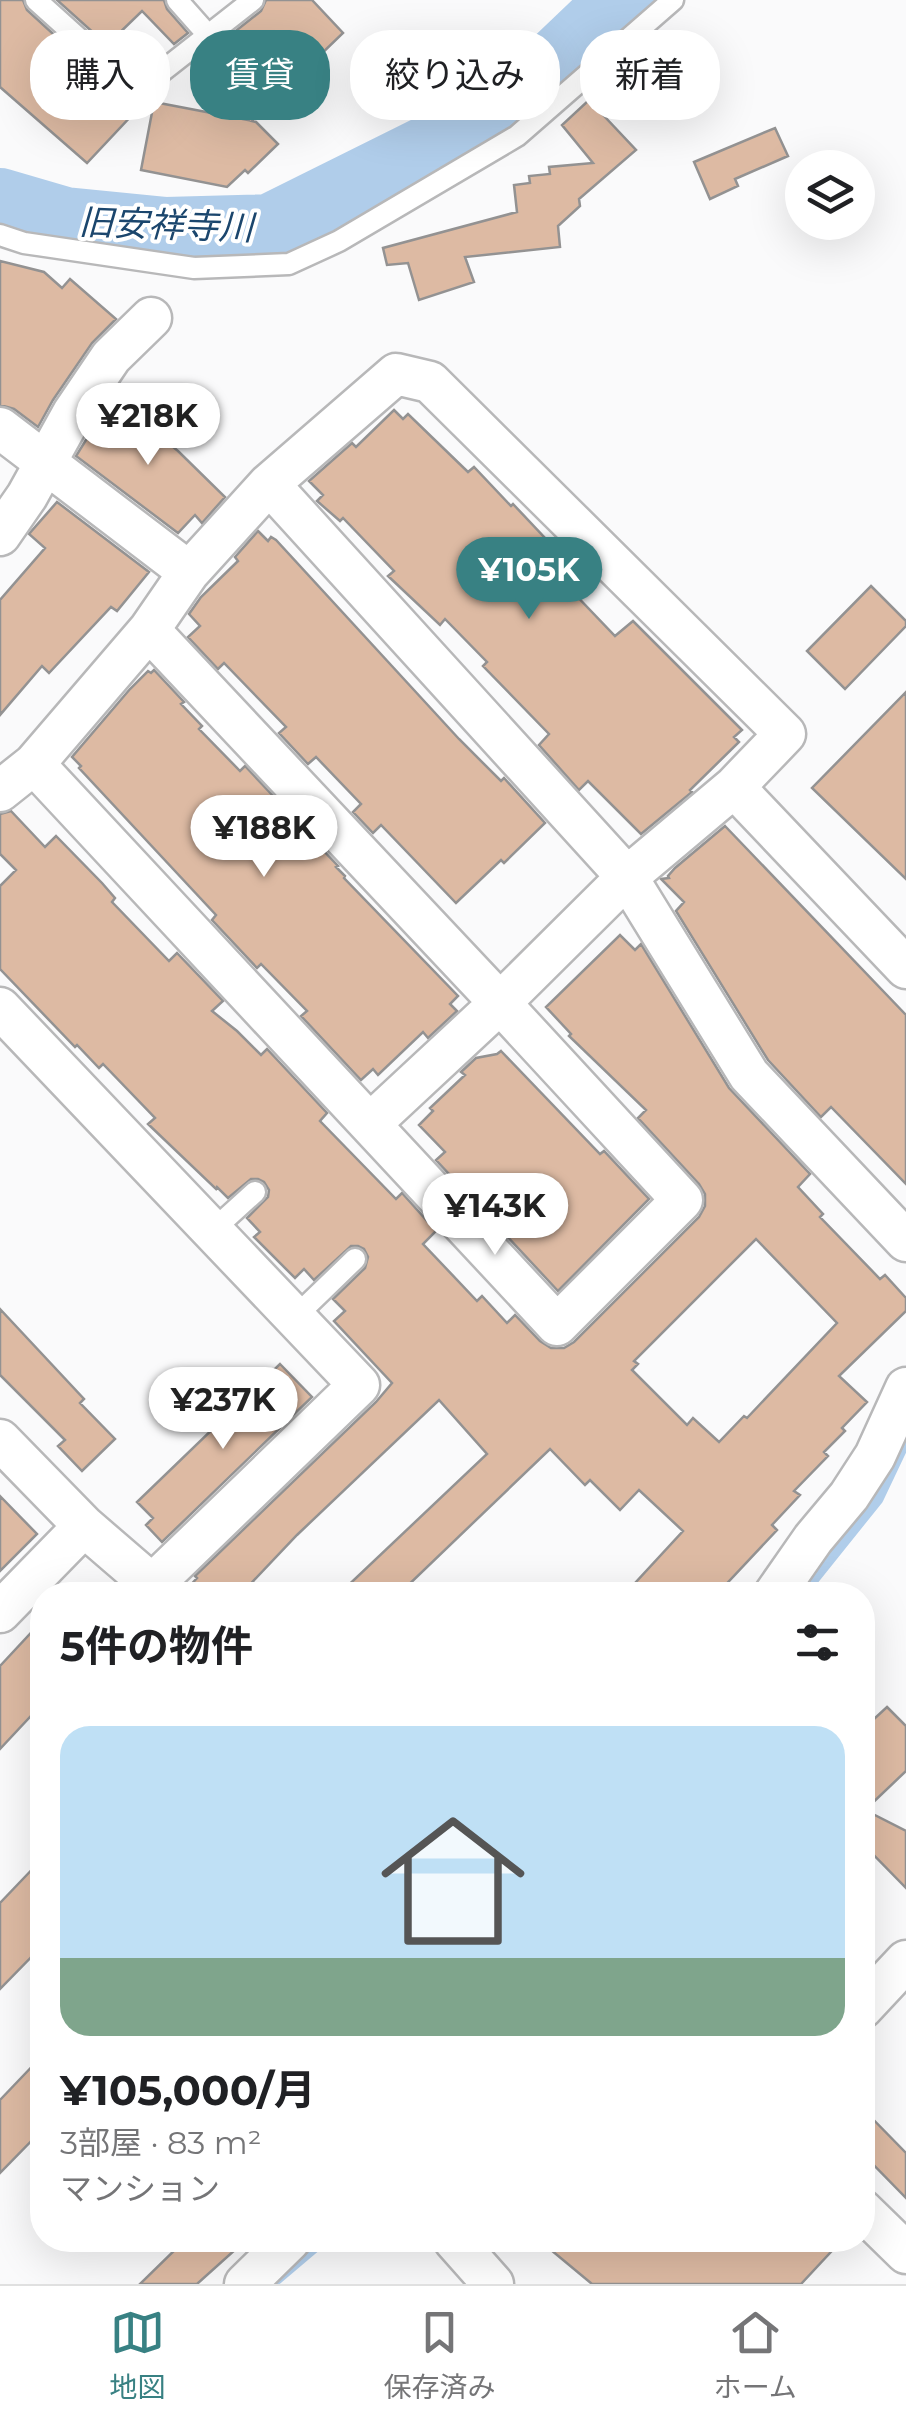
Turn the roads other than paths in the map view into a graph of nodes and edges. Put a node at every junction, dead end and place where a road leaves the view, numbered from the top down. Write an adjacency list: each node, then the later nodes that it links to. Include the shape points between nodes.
1 (36, 0): 7 (lane, via 137,90)
2 (178, 0): 5 (lane)
3 (253, 0): 6 (lane)
4 (674, 0): 8 (lane, via 517,136 339,242 289,264 194,268)
5 (204, 30)
6 (214, 30)
7 (190, 49)
8 (0, 236)
9 (152, 318): 11 (street, via 111,356)
10 (0, 428): 11 (street)
11 (45, 463): 13 (street); 14 (street)
12 (269, 484): 14 (street); 17 (street, via 396,374 430,382 784,734); 19 (street)
13 (0, 535)
14 (190, 572): 15 (street)
15 (148, 630): 16 (street); 21 (street)
16 (34, 764): 18 (street); 23 (street)
17 (734, 787): 19 (street); 20 (street)
18 (0, 791)
19 (628, 877): 21 (street); 26 (street, via 749,1075)
20 (906, 968)
21 (500, 1003): 23 (street); 23 (street, via 682,1200 557,1325)
22 (0, 1008): 25 (street)
23 (370, 1124)
24 (255, 1192): 25 (lane)
25 (212, 1230): 28 (street)
26 (906, 1241)
27 (355, 1259): 28 (lane)
28 (294, 1317): 33 (street, via 359,1384)
29 (906, 1388): 34 (street, via 875,1456)
30 (0, 1440): 31 (street)
31 (84, 1526): 32 (street); 35 (street)
32 (149, 1582)
33 (166, 1582)
34 (783, 1582)
35 (0, 1612)
36 (906, 1961): 37 (street)
37 (875, 1994)
38 (875, 2223): 41 (street)
39 (278, 2252): 42 (street)
40 (465, 2252): 43 (street)
41 (906, 2253)
42 (245, 2284)
43 (494, 2284)

